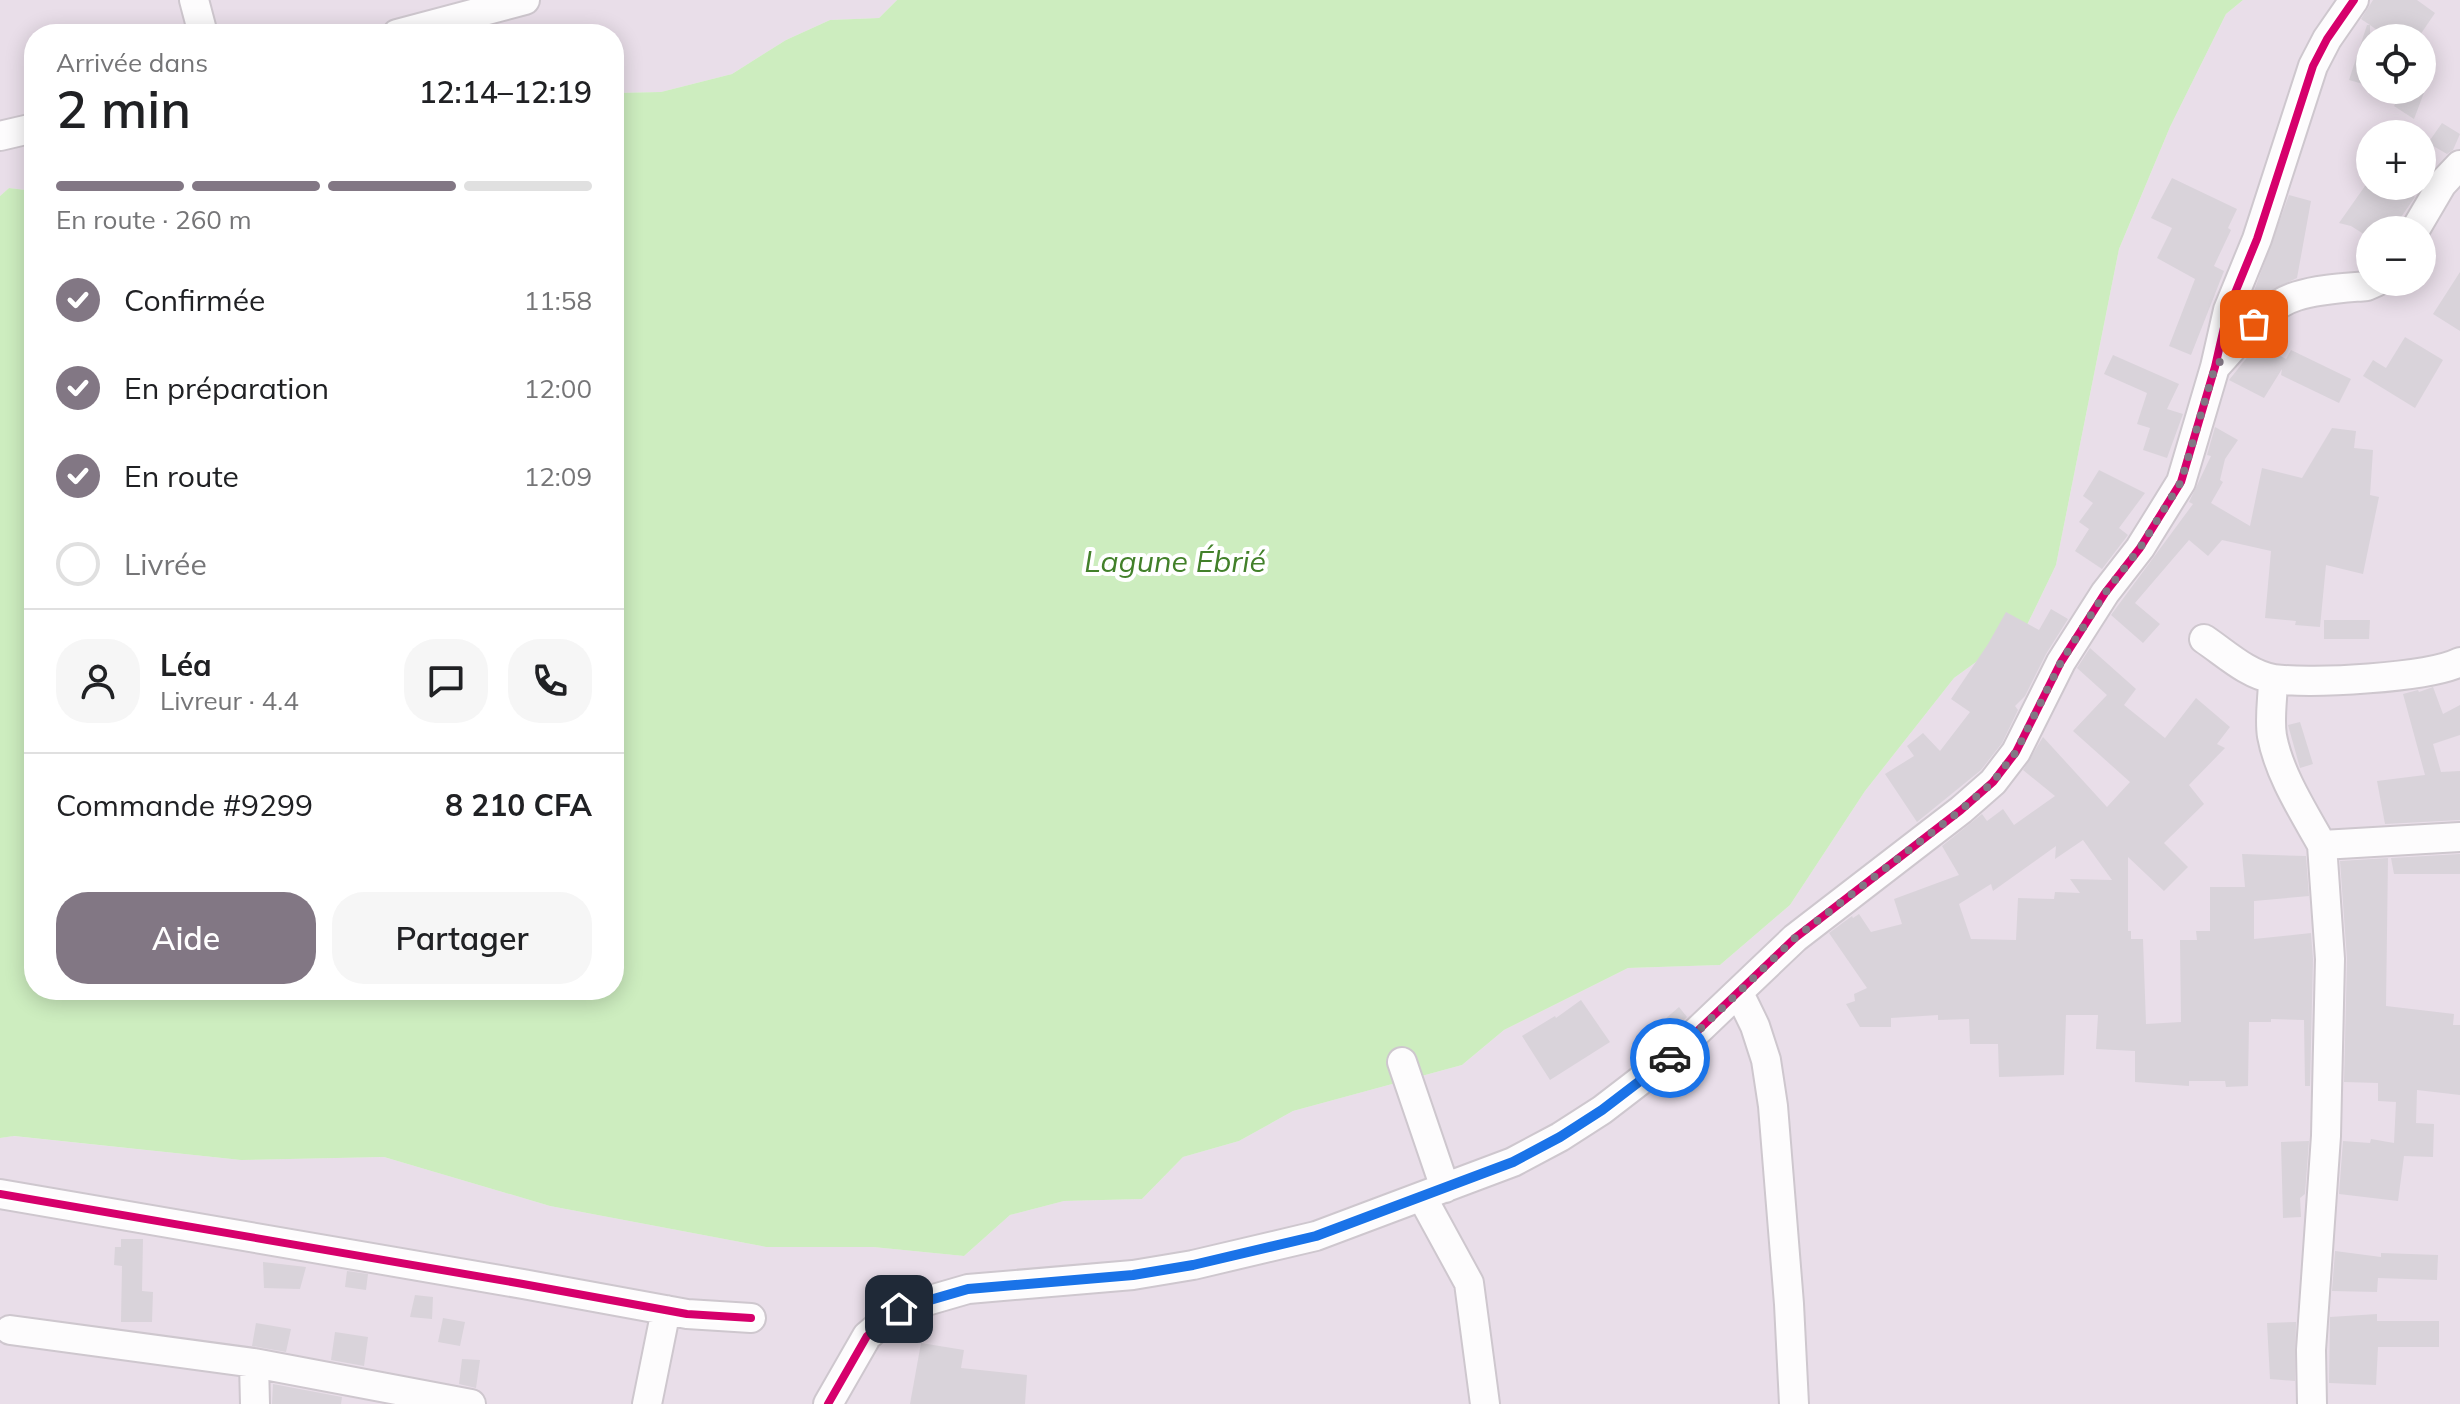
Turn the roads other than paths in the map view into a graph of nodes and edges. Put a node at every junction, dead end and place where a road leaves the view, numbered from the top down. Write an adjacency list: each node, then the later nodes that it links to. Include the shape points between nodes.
1 (194, 0): 4 (street)
2 (525, 0): 5 (street)
3 (2354, 0): 11 (street, via 2313,66 2257,239 2228,310)
4 (200, 24)
5 (435, 24)
6 (24, 130): 7 (street)
7 (0, 136)
8 (2460, 165): 9 (street)
9 (2423, 216)
10 (2356, 285): 11 (street, via 2294,296 2254,324)
11 (2215, 367): 17 (street, via 2181,482 2061,662 2016,752 1961,810 1795,938)
12 (2204, 639): 14 (street, via 2251,671)
13 (2460, 662): 14 (street, via 2445,669 2356,679)
14 (2273, 679): 16 (street, via 2275,749)
15 (2460, 837): 16 (street)
16 (2322, 845): 31 (street, via 2330,974)
17 (1739, 993): 19 (street, via 1667,1060 1602,1110 1513,1162); 30 (street, via 1766,1060 1773,1106)
18 (1402, 1062): 19 (street)
19 (1433, 1192): 28 (street, via 1316,1236 1193,1265 993,1285 899,1309 867,1336); 29 (street, via 1469,1283)
20 (0, 1194): 21 (street)
21 (666, 1310): 22 (street); 27 (street)
22 (751, 1318)
23 (10, 1330): 24 (street)
24 (254, 1363): 25 (street); 26 (street)
25 (255, 1404)
26 (471, 1404)
27 (647, 1404)
28 (828, 1404)
29 (1485, 1404)
30 (1794, 1404)
31 (2312, 1404)

